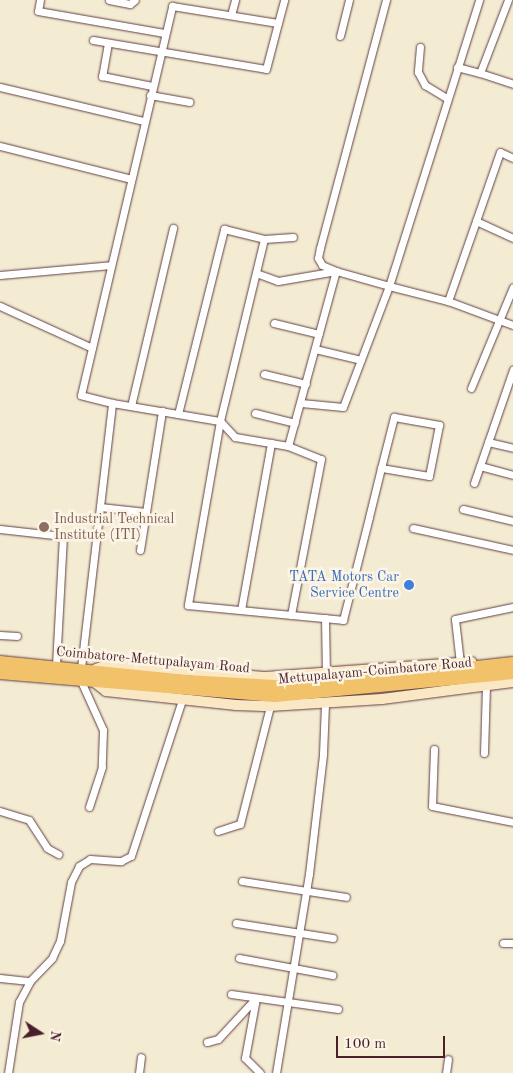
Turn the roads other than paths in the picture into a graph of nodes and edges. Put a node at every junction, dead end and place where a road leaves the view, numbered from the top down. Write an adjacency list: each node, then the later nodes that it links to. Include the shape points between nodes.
1 (40, 0): 13 (street, via 38,11)
2 (109, 0): 3 (street, via 130,4)
3 (135, 0)
4 (235, 0): 11 (street)
5 (284, 0): 12 (street)
6 (349, 0): 14 (street)
7 (386, 0): 37 (street, via 318,258 322,265)
8 (479, 0): 19 (street)
9 (508, 0): 20 (street)
10 (172, 3): 11 (street); 13 (street)
11 (231, 15): 12 (street)
12 (278, 23): 18 (street, via 266,68)
13 (164, 33): 18 (street)
14 (340, 36)
15 (93, 40): 16 (street)
16 (108, 43): 18 (street); 22 (street, via 102,76)
17 (420, 47): 25 (street, via 418,72 425,85)
18 (160, 53): 22 (street)
19 (457, 67): 20 (street); 25 (street)
20 (480, 73): 21 (street)
21 (513, 84)
22 (152, 86): 24 (street)
23 (0, 87): 27 (street)
24 (150, 95): 26 (street); 27 (street)
25 (447, 98): 40 (street)
26 (189, 102)
27 (144, 121): 30 (street)
28 (0, 146): 30 (street)
29 (513, 158): 31 (street, via 500,152)
30 (131, 179): 36 (street)
31 (476, 221): 34 (street); 42 (street)
32 (173, 228): 58 (street)
33 (294, 237): 35 (street)
34 (513, 238)
35 (264, 239): 38 (street); 61 (street, via 224,229)
36 (111, 265): 39 (street); 48 (street)
37 (336, 271): 38 (street, via 278,281); 40 (street); 47 (street)
38 (256, 274): 62 (street)
39 (0, 275)
40 (389, 286): 42 (street); 50 (street)
41 (513, 287): 44 (street)
42 (448, 301): 44 (street)
43 (0, 306): 48 (street)
44 (500, 321): 46 (street); 55 (street)
45 (274, 323): 47 (street)
46 (513, 324)
47 (319, 334): 49 (street)
48 (92, 348): 56 (street, via 81,395)
49 (315, 349): 50 (street); 54 (street)
50 (361, 360): 57 (street, via 343,407)
51 (513, 370): 53 (street)
52 (264, 374): 54 (street)
53 (511, 380): 64 (street)
54 (306, 384): 57 (street)
55 (471, 388)
56 (112, 403): 58 (street); 72 (street)
57 (300, 403): 63 (street)
58 (131, 406): 59 (street)
59 (162, 411): 61 (street); 74 (street)
60 (255, 413): 63 (street)
61 (178, 414): 62 (street)
62 (220, 421): 65 (street, via 235,437); 81 (street, via 188,605)
63 (295, 423): 66 (street)
64 (488, 442): 67 (street); 68 (street)
65 (272, 443): 66 (street); 81 (street)
66 (288, 446): 82 (street, via 321,459)
67 (513, 448)
68 (480, 466): 70 (street); 71 (street)
69 (382, 468): 69 (street, via 394,417 439,425 428,476); 83 (street, via 343,620)
70 (513, 475)
71 (474, 483)
72 (100, 507): 74 (street); 92 (street)
73 (463, 509): 75 (street)
74 (146, 512): 78 (street)
75 (513, 521)
76 (413, 528): 79 (street)
77 (0, 529): 90 (street, via 63,536)
78 (140, 550)
79 (513, 550)
80 (513, 608): 88 (street, via 455,619)
81 (241, 610): 82 (street)
82 (291, 615): 83 (street)
83 (325, 618): 93 (street)
84 (0, 635): 85 (street)
85 (17, 636)
86 (513, 658): 88 (street)
87 (0, 662): 90 (highway, Coimbatore-Mettupalayam Road)
88 (460, 663): 93 (street)
89 (513, 663): 97 (highway)
90 (56, 666): 92 (highway, Coimbatore-Mettupalayam Road)
91 (0, 673): 92 (highway, Mettupalayam-Coimbatore Road)
92 (87, 674): 93 (street, via 110,664 266,676); 97 (highway, Mettupalayam-Coimbatore Road, via 239,695); 98 (street, via 106,690); 103 (street, via 103,730 102,767)
93 (326, 674)
94 (513, 674): 97 (highway, Mettupalayam-Coimbatore Road)
95 (513, 682): 96 (street)
96 (486, 685): 99 (street); 102 (street)
97 (303, 691)
98 (182, 700): 100 (street); 120 (street, via 131,856 121,861 90,859 79,866 71,882 60,941 52,958)
99 (325, 704): 100 (street); 109 (street, via 323,754)
100 (270, 706): 106 (street, via 240,824)
101 (434, 749): 105 (street, via 432,806)
102 (484, 753)
103 (89, 807)
104 (0, 811): 107 (street, via 29,820 47,848)
105 (513, 822)
106 (218, 831)
107 (58, 854)
108 (242, 880): 109 (street)
109 (306, 890): 110 (street); 112 (street)
110 (346, 897)
111 (236, 923): 112 (street)
112 (300, 932): 113 (street); 117 (street)
113 (333, 938)
114 (504, 943): 115 (street)
115 (513, 943)
116 (238, 958): 117 (street)
117 (294, 968): 118 (street); 123 (street)
118 (332, 975)
119 (0, 978): 120 (street)
120 (30, 981): 128 (street, via 19,1002)
121 (231, 994): 122 (street)
122 (256, 998): 123 (street); 125 (street, via 218,1039); 130 (street, via 245,1058)
123 (289, 1003): 124 (street); 131 (street)
124 (338, 1009)
125 (207, 1042)
126 (140, 1057): 129 (street)
127 (448, 1059): 132 (street)
128 (8, 1073)
129 (139, 1073)
130 (260, 1073)
131 (276, 1073)
132 (446, 1073)

